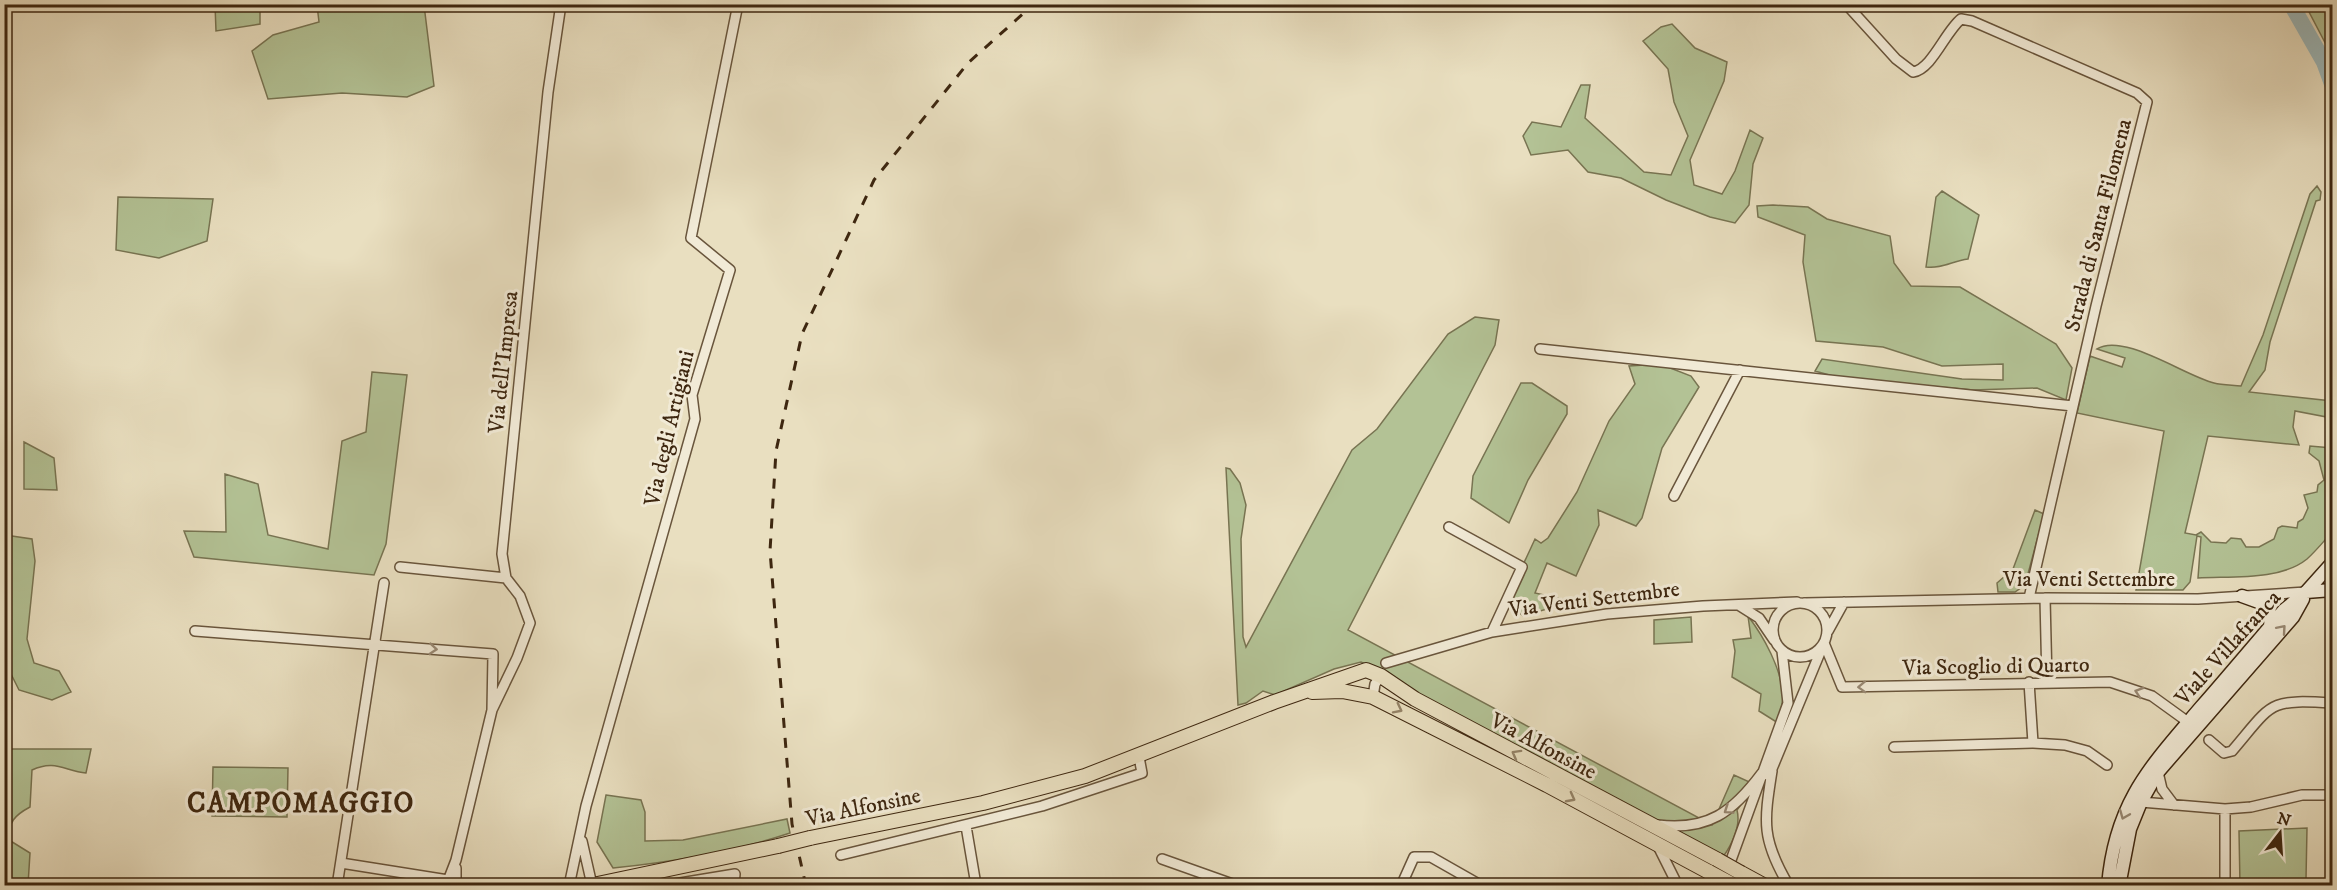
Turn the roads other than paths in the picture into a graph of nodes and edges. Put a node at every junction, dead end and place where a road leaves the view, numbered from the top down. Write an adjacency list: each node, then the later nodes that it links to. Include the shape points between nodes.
1 (561, 4): 11 (street, Via dell'Impresa, via 548,92 502,554)
2 (738, 4): 52 (street, Via degli Artigiani, via 691,238 730,270 692,395 695,419 586,806)
3 (1846, 4): 6 (street, Strada di Santa Filomena, via 1913,72 1920,71 1929,61 1951,27 1961,20 1972,21 2137,93 2147,102)
4 (1540, 349): 5 (street)
5 (1740, 370): 6 (street); 7 (street)
6 (2073, 406): 16 (street, Strada di Santa Filomena)
7 (1674, 496)
8 (1449, 527): 25 (street, Via Venti Settembre, via 1522,567)
9 (2332, 563): 14 (main road)
10 (400, 567): 11 (street)
11 (506, 578): 37 (street, Via dell'Impresa, via 520,596 530,624)
12 (384, 583): 27 (street)
13 (2332, 590): 14 (main road, Via Venti Settembre)
14 (2306, 592): 15 (street, Via Venti Settembre); 23 (main road, Viale Villafranca); 45 (main road, Viale Villafranca, one-way to 14, via 2293,617)
15 (2242, 596): 17 (street, Via Venti Settembre); 23 (main road, via 2266,605)
16 (2029, 598): 17 (street, Via Venti Settembre); 19 (street, Via Venti Settembre)
17 (2045, 598): 33 (street, Via Venti Settembre)
18 (1801, 602): 20 (street, Via Venti Settembre); 21 (street, Via Venti Settembre); 26 (street, via 1820,611); 28 (street, via 1777,614 1772,628)
19 (1844, 602): 20 (street, Via Venti Settembre); 22 (street)
20 (1831, 603): 22 (street)
21 (1738, 605): 25 (street, Via Venti Settembre, via 1607,614); 28 (street, via 1754,613)
22 (1832, 621): 26 (street)
23 (2270, 626): 38 (main road, Viale Villafranca)
24 (195, 632): 27 (street)
25 (1492, 632): 31 (street, Via Venti Settembre)
26 (1825, 639): 29 (street, via 1813,653); 30 (street); 32 (street, Via Scoglio di Quarto, one-way to 26, via 1842,687)
27 (375, 644): 37 (street, one-way to 37, via 493,654); 56 (street)
28 (1779, 647): 29 (street); 44 (street, via 1788,703)
29 (1799, 657): 30 (street)
30 (1814, 666): 44 (street)
31 (1383, 669): 34 (main road, Via Alfonsine, via 1366,670); 35 (street); 50 (main road, Via Alfonsine, one-way to 31, via 1415,699)
32 (2029, 682): 33 (street, Via Scoglio di Quarto); 40 (street)
33 (2047, 682): 38 (street, Via Scoglio di Quarto, one-way to 33, via 2152,696 2110,682)
34 (1301, 692): 35 (main road, Via Alfonsine, via 1342,691); 42 (main road, Via Alfonsine)
35 (1373, 697): 53 (main road, Via Alfonsine, one-way to 53)
36 (2332, 703): 39 (street, via 2294,700 2270,706 2232,751 2224,753)
37 (492, 710): 59 (street)
38 (2188, 722): 72 (main road, Viale Villafranca, one-way to 72, via 2156,758 2131,798 2114,844)
39 (2209, 740)
40 (2033, 743): 41 (street); 43 (street, via 2076,748)
41 (1894, 747)
42 (1138, 757): 51 (street, Via Alfonsine, via 1142,773); 62 (main road, Via Alfonsine, bridge, via 1085,776 983,803)
43 (2107, 765)
44 (1770, 766): 50 (street, one-way to 50, via 1737,804 1700,824 1683,827); 69 (street); 71 (street, via 1765,829 1773,859)
45 (2158, 772): 47 (main road, Viale Villafranca); 48 (street, via 2162,789)
46 (2332, 795): 49 (street, via 2302,795)
47 (2141, 802): 48 (street); 73 (main road, Viale Villafranca, via 2125,848)
48 (2174, 805): 49 (street)
49 (2225, 809): 74 (street)
50 (1640, 820): 58 (main road, Via Alfonsine, bridge, via 1718,860)
51 (966, 826): 54 (street, Via Alfonsine); 57 (street)
52 (581, 839): 61 (street, Via degli Artigiani); 62 (street, Via degli Artigiani)
53 (1657, 844): 58 (main road, Via Alfonsine, bridge, via 1709,872); 68 (street)
54 (841, 855)
55 (1162, 859): 65 (street)
56 (341, 863): 59 (street); 60 (street)
57 (975, 879)
58 (1738, 879): 70 (main road, Via Alfonsine)
59 (450, 884)
60 (337, 885)
61 (569, 885)
62 (590, 885)
63 (662, 885): 64 (street, via 735,874)
64 (734, 885)
65 (1238, 885)
66 (1401, 885): 67 (street, via 1414,857 1431,857)
67 (1482, 885)
68 (1678, 885)
69 (1722, 885)
70 (1765, 885)
71 (1789, 885)
72 (2108, 885)
73 (2119, 885)
74 (2225, 885)

